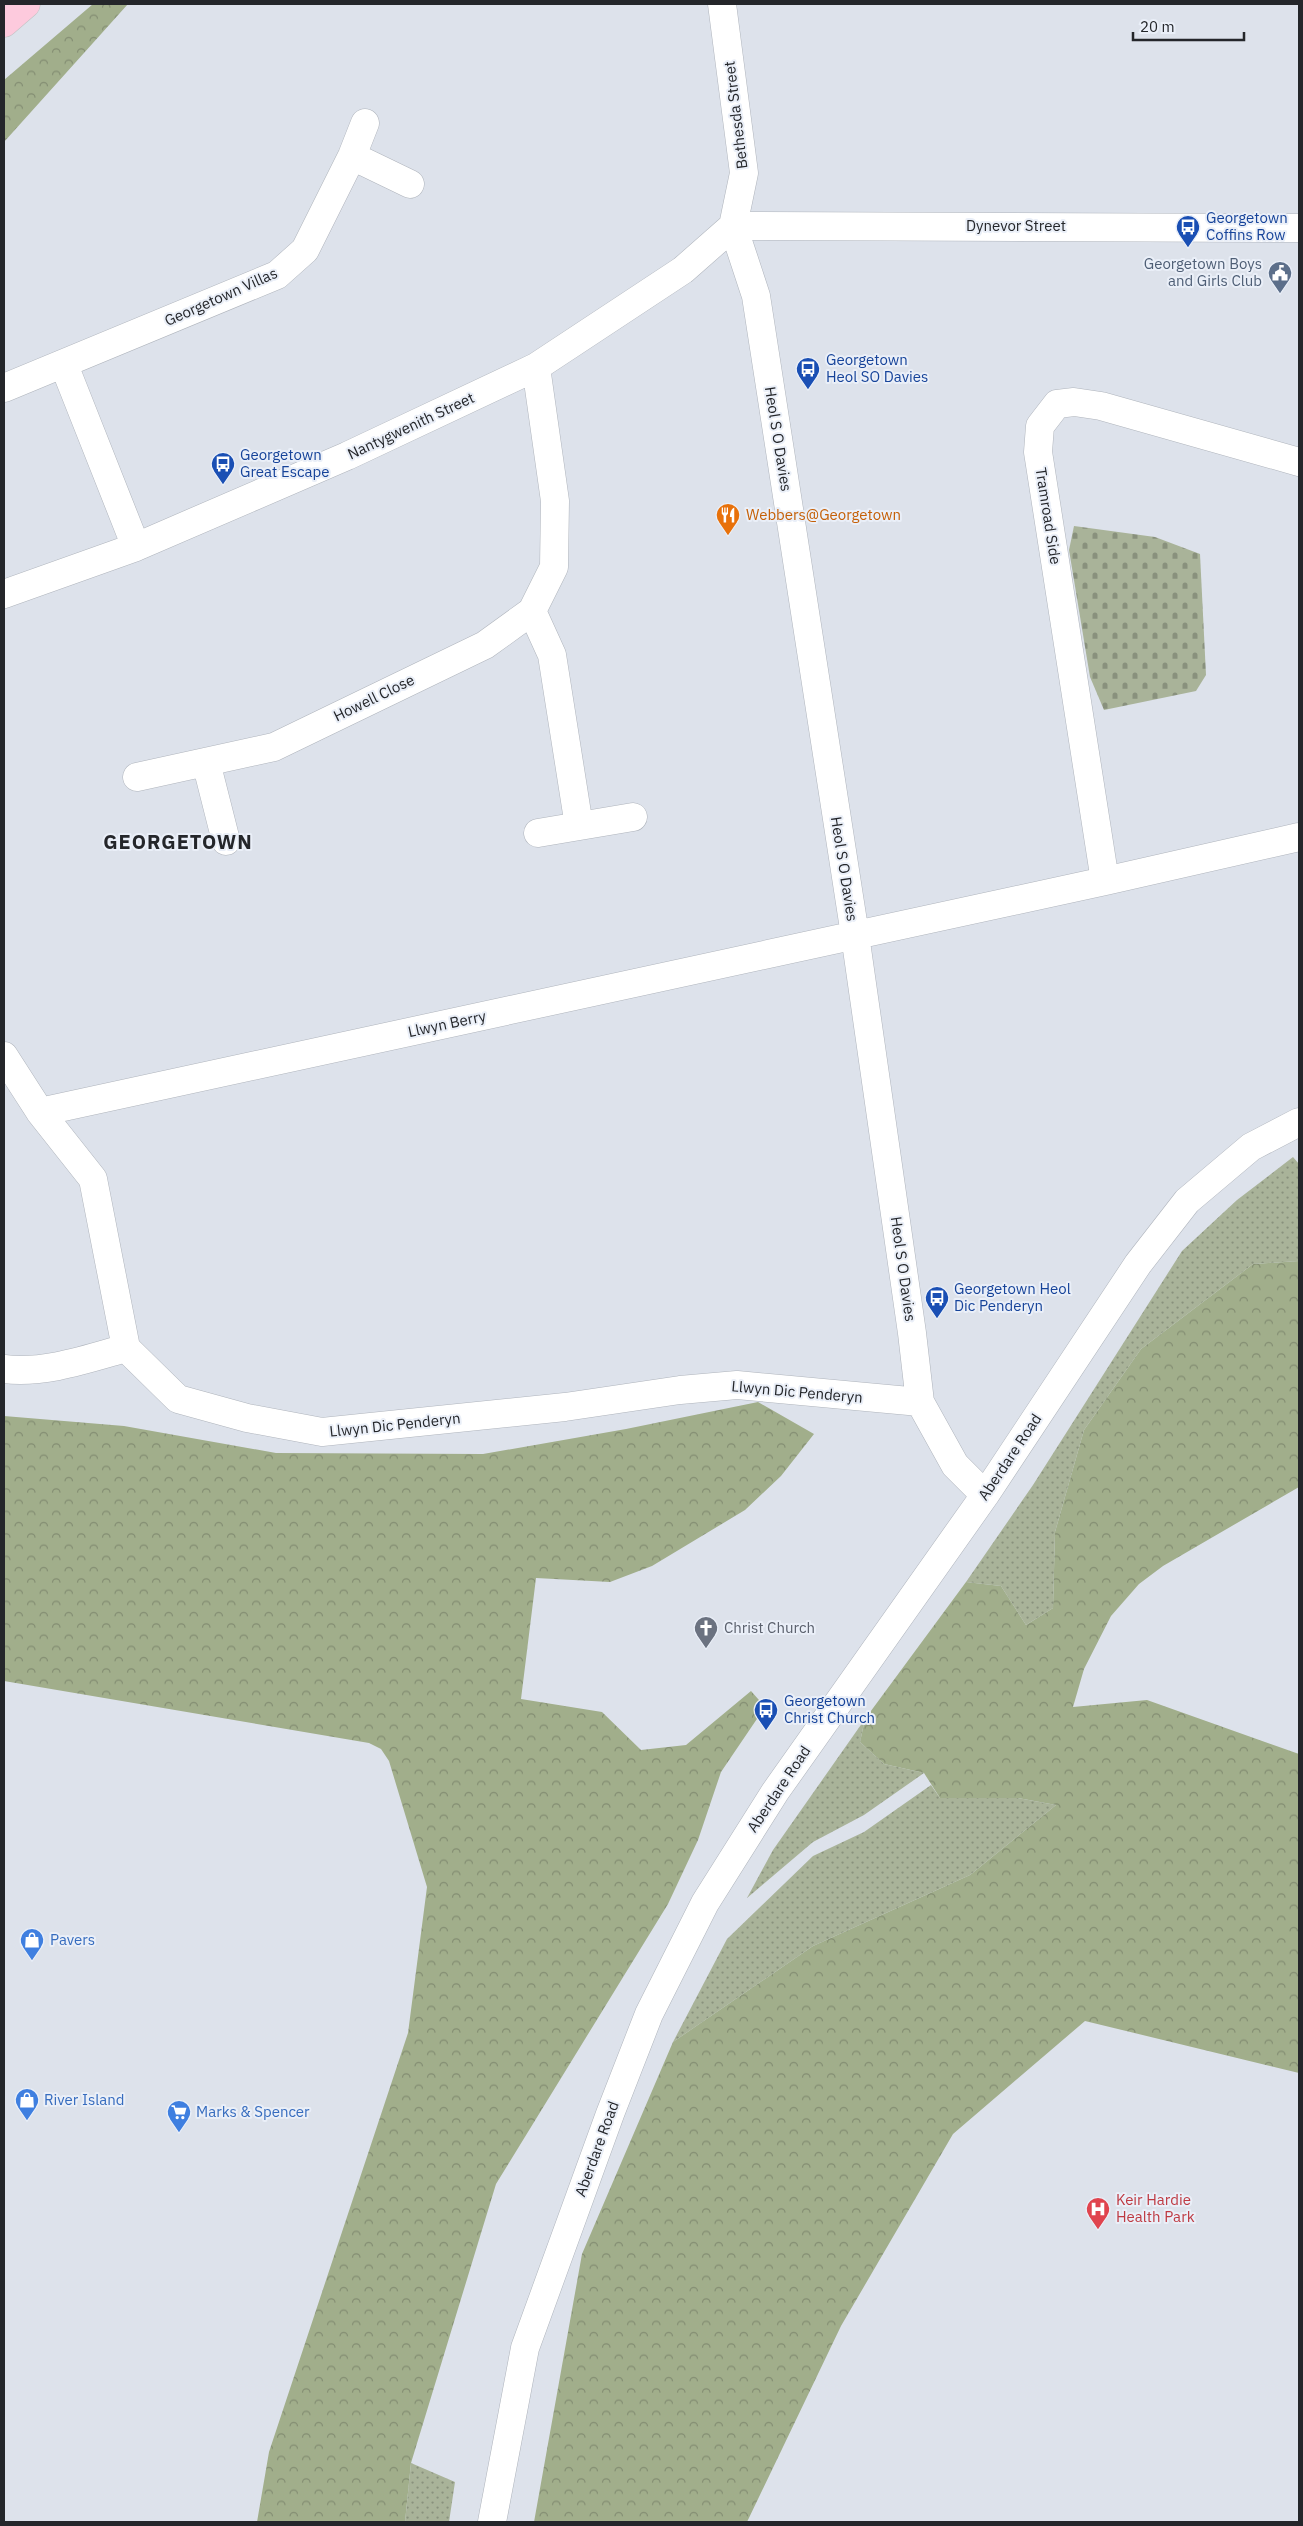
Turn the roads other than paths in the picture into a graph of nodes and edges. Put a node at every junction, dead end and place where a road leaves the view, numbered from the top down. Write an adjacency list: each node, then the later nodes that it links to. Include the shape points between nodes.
1 (26, 4): 3 (main road)
2 (722, 4): 7 (street, Bethesda Street, via 744,174)
3 (4, 23)
4 (366, 123): 5 (street, Georgetown Villas)
5 (352, 156): 6 (street); 9 (street, Georgetown Villas, via 305,250 277,275)
6 (410, 184)
7 (733, 226): 8 (street, Dynevor Street); 10 (street, Nantygwenith Street, via 683,270); 24 (street, Heol S O Davies, via 756,296)
8 (1299, 228)
9 (64, 365): 11 (street, Georgetown Villas); 13 (street)
10 (536, 367): 13 (street, Nantygwenith Street, via 347,456); 15 (street, Howell Close, via 555,501 554,567)
11 (4, 388)
12 (1299, 462): 23 (street, Tramroad Side, via 1101,406 1074,402 1057,404 1040,426 1038,452)
13 (136, 547): 14 (street, Nantygwenith Street)
14 (4, 594)
15 (532, 611): 16 (street, Howell Close, via 485,645 274,747); 19 (street, via 552,655)
16 (206, 762): 17 (street, Howell Close); 22 (street)
17 (138, 777)
18 (633, 816): 19 (street)
19 (579, 826): 20 (street)
20 (538, 834)
21 (1299, 837): 23 (street, Llwyn Berry)
22 (226, 841)
23 (1105, 881): 24 (street, Llwyn Berry)
24 (855, 935): 26 (street, Llwyn Berry); 30 (street, Heol S O Davies)
25 (4, 1056): 26 (street)
26 (40, 1112): 28 (street, via 93,1179)
27 (1299, 1122): 31 (street, Aberdare Road, via 1251,1147 1187,1201 1138,1264)
28 (126, 1348): 29 (street, via 21,1372); 30 (street, Llwyn Dic Penderyn, via 178,1399 247,1418 322,1432 565,1407 737,1385)
29 (4, 1369)
30 (920, 1402): 31 (street, Heol S O Davies, via 955,1465)
31 (985, 1495): 32 (street, Aberdare Road, via 775,1792 705,1903 649,2014 525,2348)
32 (492, 2522)

